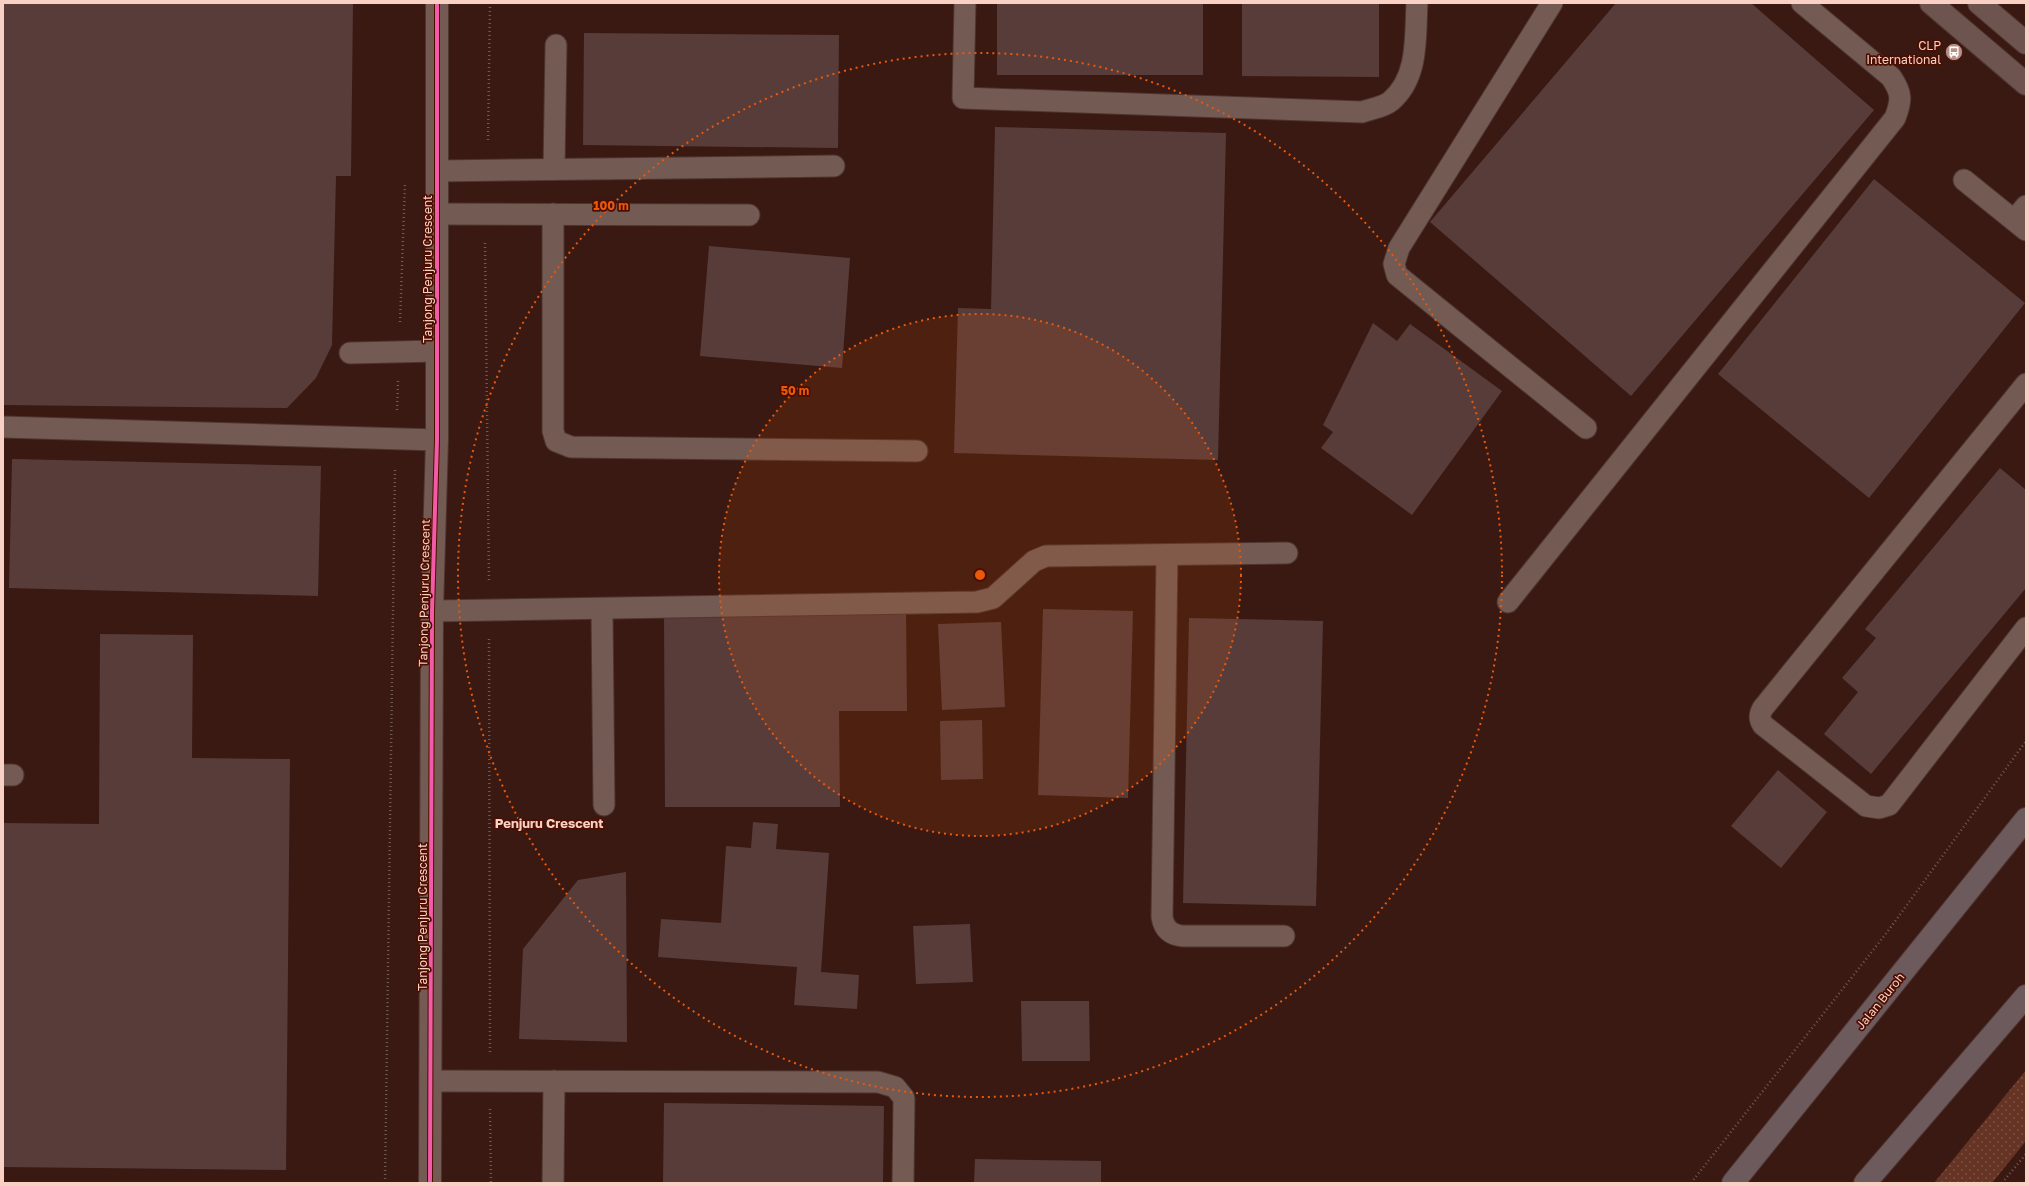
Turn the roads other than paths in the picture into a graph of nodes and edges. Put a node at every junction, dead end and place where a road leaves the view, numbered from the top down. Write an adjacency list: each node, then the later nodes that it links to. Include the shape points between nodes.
1 (437, 3): 13 (street, Tanjong Penjuru Crescent)
2 (964, 3): 3 (lane, via 963,98 1362,112 1390,102 1405,86 1414,63)
3 (1418, 3)
4 (1552, 3): 23 (lane, via 1399,248 1394,264 1397,275)
5 (1802, 3): 28 (lane, via 1891,77 1899,89 1900,104 1895,118)
6 (1931, 3): 10 (main road)
7 (1979, 3): 8 (main road)
8 (2026, 43)
9 (556, 45): 12 (lane)
10 (2026, 84)
11 (834, 166): 12 (lane)
12 (554, 169): 13 (lane)
13 (437, 171): 15 (street, Tanjong Penjuru Crescent)
14 (1964, 180): 18 (lane)
15 (437, 214): 16 (lane); 19 (street, Tanjong Penjuru Crescent)
16 (553, 214): 17 (lane); 25 (lane, via 552,431 556,441 571,447)
17 (749, 215)
18 (2022, 219)
19 (437, 351): 20 (lane); 24 (street, Tanjong Penjuru Crescent)
20 (350, 353)
21 (2026, 384): 31 (lane, via 1763,708 1760,721 1866,806 1889,806)
22 (3, 427): 24 (lane)
23 (1586, 428)
24 (437, 440): 30 (street, Tanjong Penjuru Crescent)
25 (918, 451)
26 (1287, 553): 27 (lane)
27 (1167, 555): 29 (lane, via 1046,556 1034,561 993,598 977,602); 34 (lane, via 1162,917 1164,925 1176,935 1183,936)
28 (1508, 602)
29 (602, 609): 30 (lane); 32 (lane)
30 (432, 611): 37 (street, Tanjong Penjuru Crescent)
31 (2026, 628)
32 (604, 805)
33 (2026, 819): 41 (highway, Jalan Buroh)
34 (1284, 936)
35 (2026, 996): 42 (highway)
36 (554, 1081): 37 (lane); 39 (lane); 40 (lane, via 878,1082 895,1087 904,1098)
37 (431, 1082): 38 (street, Tanjong Penjuru Crescent)
38 (430, 1183)
39 (553, 1183)
40 (903, 1183)
41 (1733, 1183)
42 (1865, 1183)

